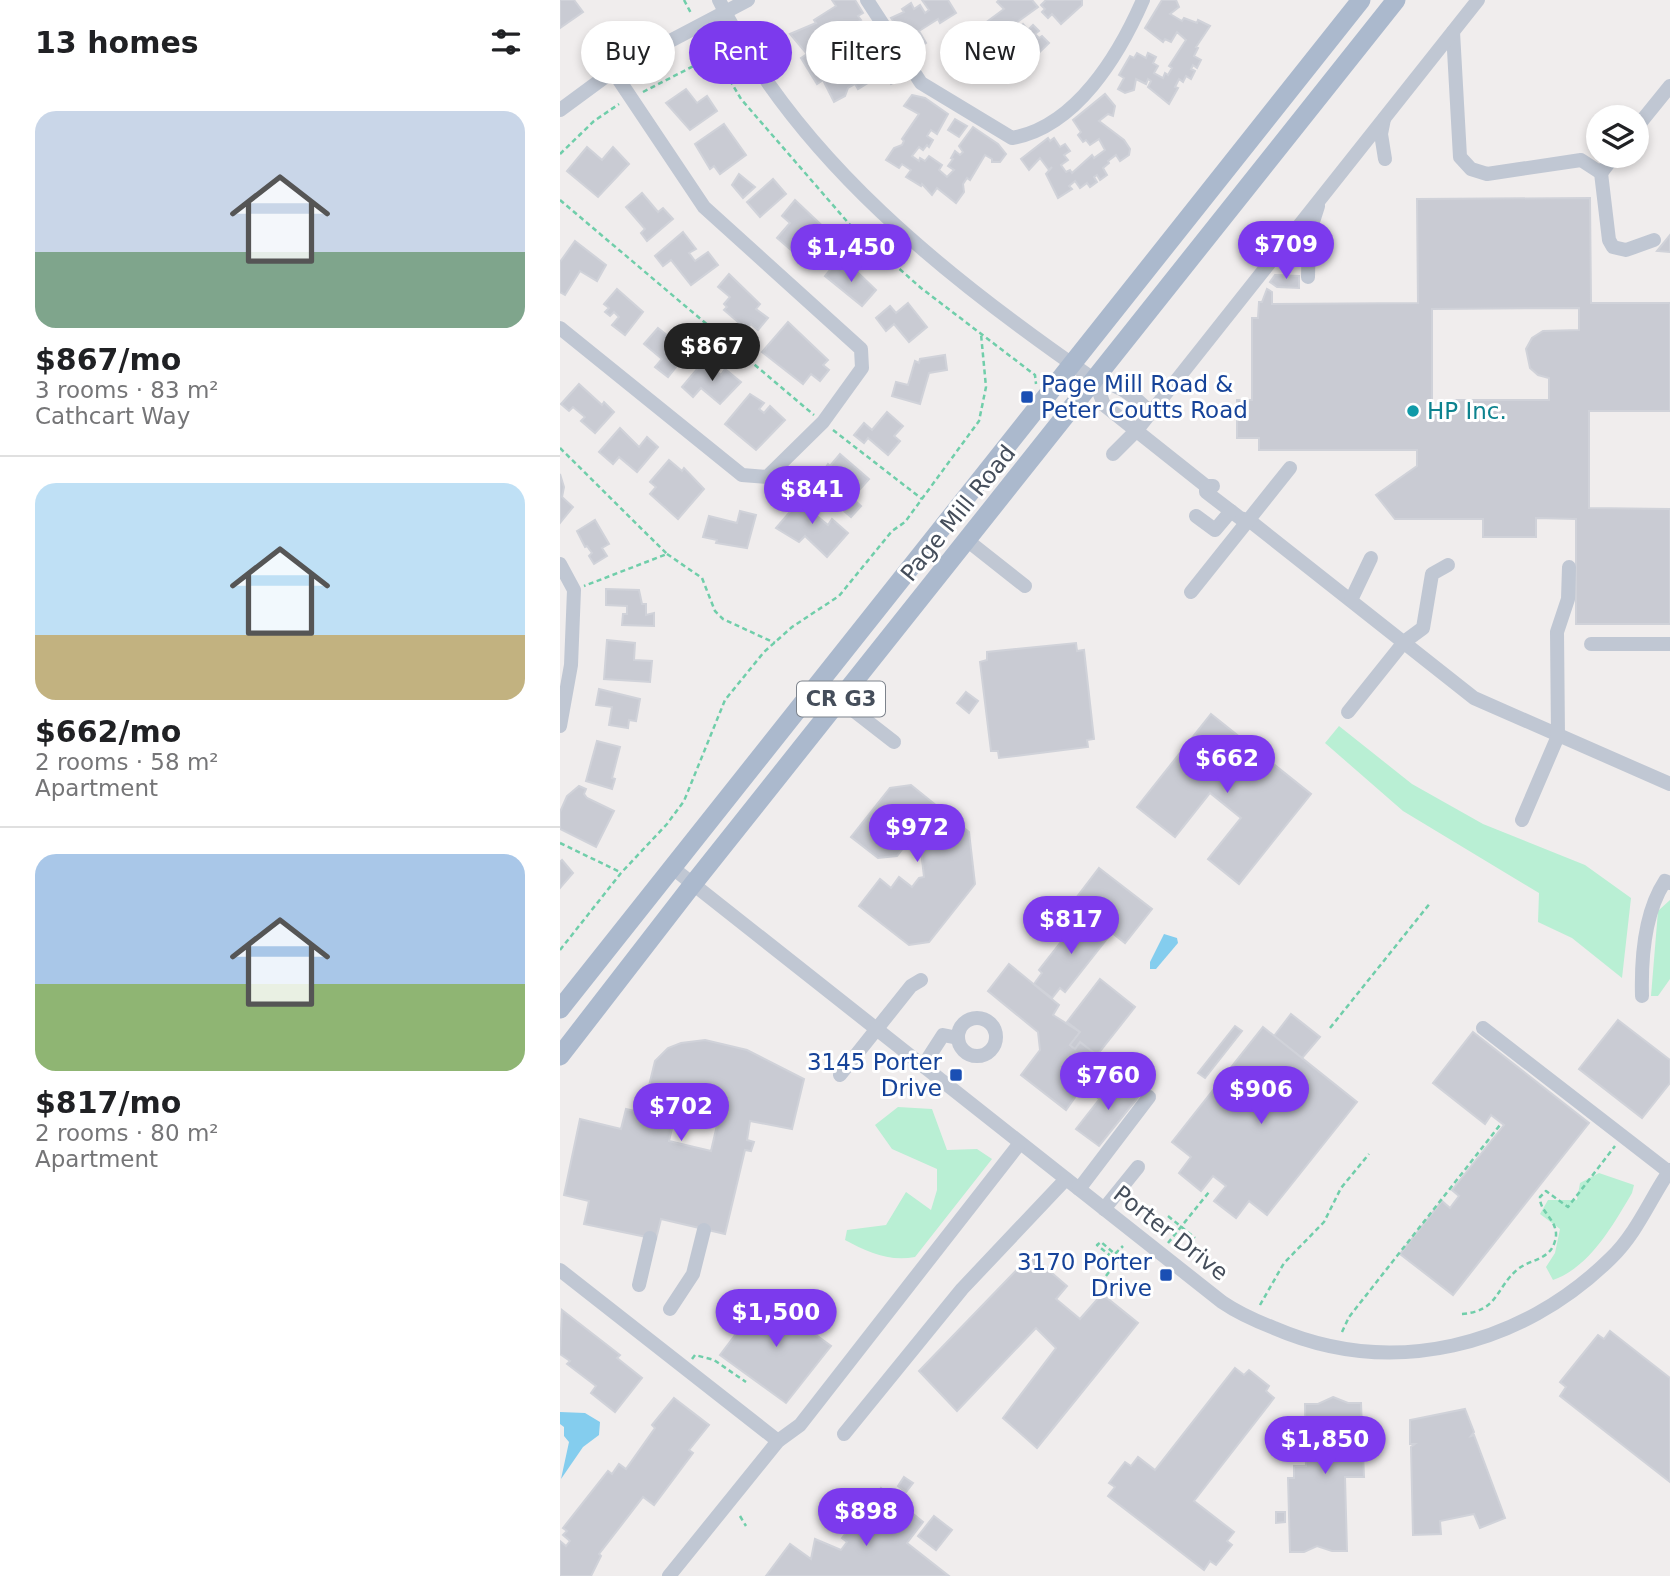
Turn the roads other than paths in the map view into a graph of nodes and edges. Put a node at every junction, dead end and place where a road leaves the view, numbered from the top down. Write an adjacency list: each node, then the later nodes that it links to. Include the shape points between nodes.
1 (748, 0): 7 (street)
2 (867, 0): 3 (street, via 921,83 1012,138 1027,135 1082,99 1114,59)
3 (1143, 0)
4 (1360, 0): 23 (main road, Page Mill Road / CR G3)
5 (1396, 0): 24 (main road, Page Mill Road / CR G3)
6 (1478, 0): 8 (street)
7 (722, 6): 9 (street); 23 (street, via 774,91 883,215 1003,313)
8 (1452, 32): 15 (street); 18 (street, via 1460,158 1471,169 1487,174 1581,160)
9 (675, 38)
10 (595, 84): 13 (street)
11 (622, 84): 22 (street, via 704,207 860,349 862,369 823,422 767,477 741,475)
12 (1670, 86): 14 (street)
13 (560, 110)
14 (1649, 112)
15 (1385, 117): 16 (street, via 1381,134); 19 (street)
16 (1385, 159)
17 (1605, 168): 18 (street)
18 (1601, 173): 20 (street, via 1609,240 1614,247 1626,250)
19 (1323, 194): 21 (street, via 1309,234); 25 (street)
20 (1654, 240)
21 (1308, 277)
22 (560, 328)
23 (1073, 363): 24 (street); 51 (main road, Page Mill Road / CR G3)
24 (1095, 381): 25 (street, via 1119,387); 26 (street, via 1104,405); 33 (main road, Page Mill Road / CR G3)
25 (1151, 412): 26 (street)
26 (1137, 430): 27 (street); 29 (street)
27 (1113, 454)
28 (1290, 468): 32 (street)
29 (1206, 486): 30 (street, via 1206,492); 32 (street, via 1213,486 1245,511)
30 (1231, 511): 31 (street, via 1215,530); 32 (street)
31 (1196, 516)
32 (1250, 521): 39 (street); 40 (street)
33 (968, 541): 38 (street); 44 (main road, Page Mill Road / CR G3)
34 (1371, 558): 40 (street)
35 (560, 564): 46 (street, via 574,590 571,665)
36 (1448, 565): 41 (street, via 1432,574 1423,628)
37 (1569, 567): 47 (street, via 1568,599 1557,632)
38 (1025, 586)
39 (1191, 592)
40 (1351, 600): 41 (street)
41 (1404, 642): 45 (street); 47 (street, via 1474,698)
42 (1591, 644): 43 (street)
43 (1670, 644)
44 (840, 700): 48 (street); 53 (main road, Page Mill Road / CR G3)
45 (1348, 712)
46 (560, 726)
47 (1558, 736): 49 (street); 50 (street)
48 (894, 742)
49 (1670, 784)
50 (1522, 820)
51 (674, 869): 53 (street, Porter Drive); 56 (main road, Page Mill Road / CR G3)
52 (1670, 883): 55 (street, via 1665,881 1655,897)
53 (693, 884): 58 (street, Porter Drive); 60 (main road, Page Mill Road / CR G3)
54 (921, 980): 58 (street)
55 (1642, 996)
56 (560, 1009)
57 (1483, 1028): 66 (street)
58 (877, 1029): 61 (street, Porter Drive); 62 (street)
59 (958, 1038): 61 (street, via 943,1035)
60 (560, 1056)
61 (923, 1066): 64 (street, Porter Drive)
62 (840, 1076)
63 (1149, 1097): 68 (street)
64 (1020, 1143): 67 (street, Porter Drive); 76 (street, via 800,1425)
65 (1138, 1167): 69 (street)
66 (1669, 1171): 69 (street, Porter Drive, via 1614,1256 1552,1307 1492,1337 1424,1352 1377,1354 1331,1347 1257,1321 1222,1302)
67 (1066, 1179): 68 (street, Porter Drive); 75 (street, via 962,1289)
68 (1079, 1189): 69 (street, Porter Drive)
69 (1104, 1209)
70 (704, 1230): 74 (street, via 693,1274)
71 (650, 1238): 73 (street)
72 (560, 1270): 76 (street)
73 (639, 1285)
74 (670, 1309)
75 (844, 1434)
76 (778, 1441): 77 (street)
77 (669, 1576)

